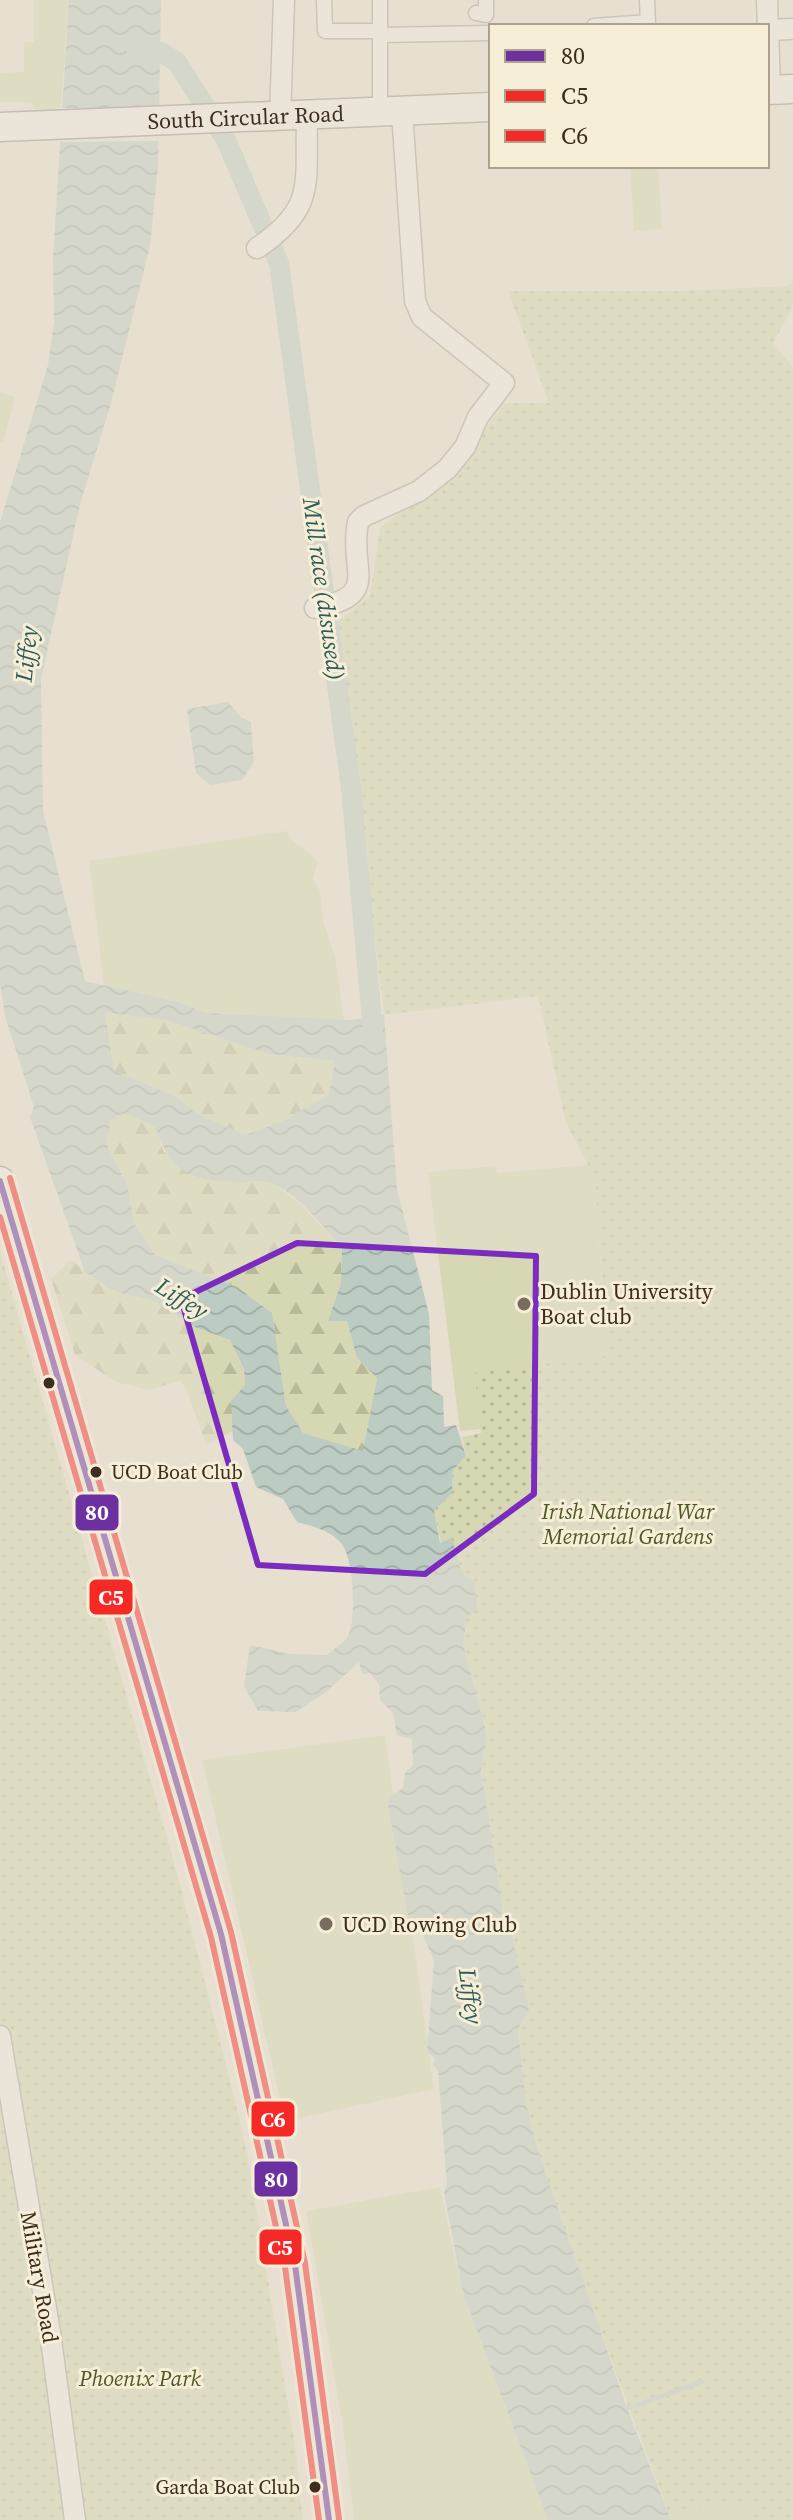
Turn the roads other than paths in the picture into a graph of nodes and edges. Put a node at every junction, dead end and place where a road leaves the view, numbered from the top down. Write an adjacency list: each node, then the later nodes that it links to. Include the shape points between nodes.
1 (284, 0): 18 (street)
2 (324, 0): 12 (street, via 325,31)
3 (380, 0): 12 (street)
4 (486, 0): 7 (street, via 486,15)
5 (647, 0): 8 (street, via 648,22)
6 (767, 0): 9 (street)
7 (476, 13)
8 (621, 24)
9 (768, 24)
10 (793, 29): 11 (street)
11 (769, 30)
12 (380, 33): 13 (street); 17 (street)
13 (484, 33)
14 (769, 37): 15 (street)
15 (777, 90)
16 (489, 107): 17 (main road, South Circular Road)
17 (391, 112): 18 (main road, South Circular Road); 21 (street, via 415,301 422,317 504,383 447,469 419,491 358,522 358,581 349,598)
18 (294, 118): 19 (main road, South Circular Road); 20 (street, via 304,201 282,231)
19 (0, 127)
20 (257, 248)
21 (315, 608)
22 (0, 1181): 25 (main road, via 221,1934 295,2265)
23 (0, 2036): 24 (street, Military Road, via 50,2332)
24 (75, 2520)
25 (329, 2520)

